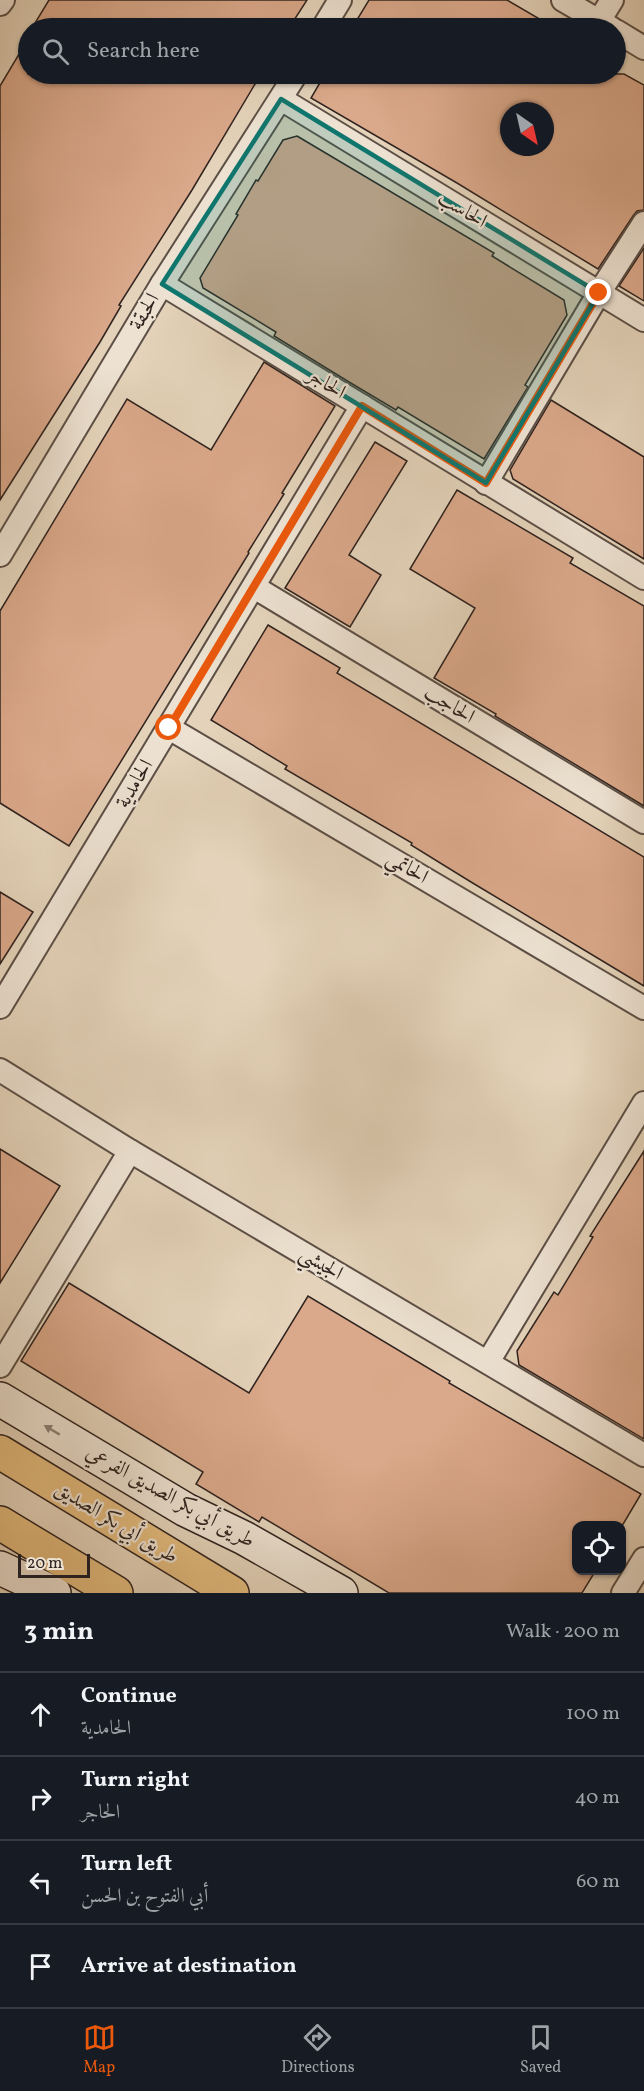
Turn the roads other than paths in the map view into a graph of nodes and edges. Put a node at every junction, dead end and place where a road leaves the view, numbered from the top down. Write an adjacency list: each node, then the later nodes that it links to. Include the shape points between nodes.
1 (3, 0): 5 (street)
2 (340, 0): 6 (street)
3 (563, 0): 7 (street)
4 (612, 0): 8 (street)
5 (0, 4)
6 (329, 18)
7 (593, 18)
8 (609, 18)
9 (626, 38): 10 (street)
10 (644, 48)
11 (290, 84): 12 (street, الحبقة)
12 (281, 99): 14 (street, الحبقة); 15 (street, الحاسب)
13 (644, 223): 15 (street)
14 (162, 284): 17 (street, الحاجر); 19 (street, الحبقة)
15 (599, 293): 16 (street, الحاسب); 18 (street)
16 (644, 320)
17 (362, 406): 18 (street, الحاجر); 21 (street, الحامدية)
18 (486, 483): 20 (street, الحاجر)
19 (0, 555)
20 (644, 578)
21 (254, 587): 22 (street, الحامدية); 23 (street, الحاجب)
22 (169, 728): 24 (street, الحامدية); 25 (street, الحاتمي)
23 (644, 822)
24 (0, 1007)
25 (644, 1008)
26 (0, 1070): 28 (street, الجيشي)
27 (644, 1103): 29 (street)
28 (130, 1151): 29 (street, الجيشي); 30 (street)
29 (488, 1362): 33 (street, الجيشي)
30 (0, 1366)
31 (0, 1399): 34 (street, طريق أبي بكر الصديق الفرعي, one-way to 31)
32 (0, 1452): 41 (main road, طريق أبي بكر الصديق)
33 (644, 1455)
34 (186, 1510): 42 (street); 43 (street, طريق أبي بكر الصديق الفرعي)
35 (0, 1523): 40 (main road)
36 (644, 1559): 44 (street)
37 (4, 1571): 38 (street); 39 (street)
38 (38, 1593)
39 (54, 1593)
40 (116, 1593)
41 (232, 1593)
42 (291, 1593)
43 (341, 1593)
44 (623, 1593)

